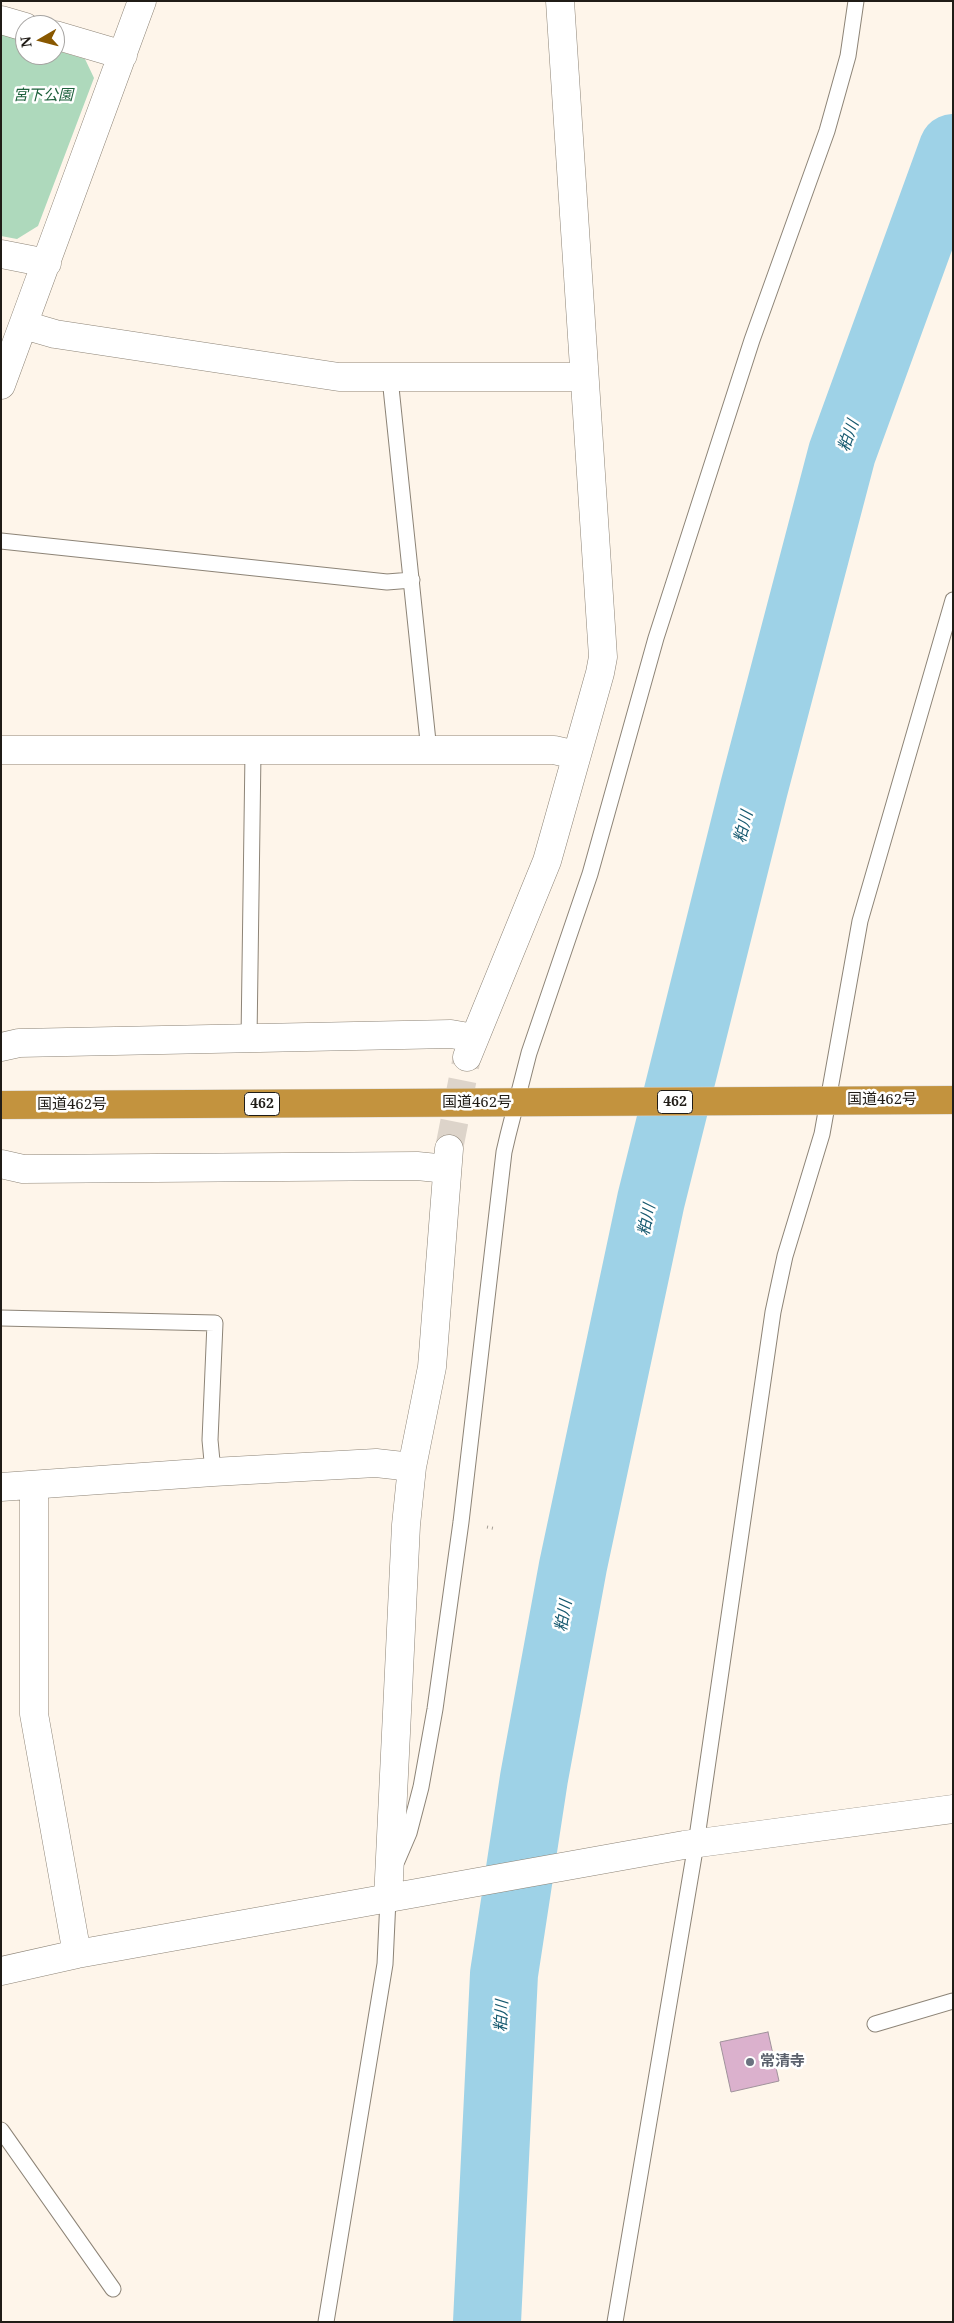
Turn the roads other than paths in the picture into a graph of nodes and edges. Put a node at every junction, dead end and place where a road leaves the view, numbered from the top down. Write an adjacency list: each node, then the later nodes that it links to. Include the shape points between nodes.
1 (142, 1): 7 (street)
2 (560, 1): 11 (street)
3 (856, 1): 25 (lane, via 848,56 827,131 752,340 656,638 590,874 529,1053)
4 (1, 20): 5 (street)
5 (15, 24)
6 (65, 39): 7 (street)
7 (123, 55): 9 (street)
8 (1, 254): 9 (street)
9 (47, 263): 10 (street)
10 (24, 325): 12 (street, via 55,334 339,377); 13 (street)
11 (584, 377): 12 (street); 20 (street, via 603,651)
12 (390, 378): 15 (lane)
13 (1, 386)
14 (1, 541): 15 (lane, via 387,582)
15 (412, 580): 18 (lane)
16 (953, 600): 24 (lane, via 860,921)
17 (1, 750): 19 (street)
18 (429, 751): 19 (street); 20 (street, via 554,750)
19 (253, 752): 21 (lane)
20 (576, 755): 21 (street, via 547,861 470,1047 451,1034)
21 (250, 1039): 22 (street, via 19,1043)
22 (1, 1047)
23 (953, 1100): 24 (highway, 国道462号 / 462)
24 (824, 1101): 25 (highway, 国道462号 / 462); 34 (lane, via 803,1202 785,1256 773,1312)
25 (524, 1102): 26 (highway, 国道462号 / 462); 35 (lane, via 504,1152 461,1522 435,1709 421,1787)
26 (1, 1105)
27 (1, 1164): 29 (street, via 23,1169 407,1166 448,1159 432,1367)
28 (1, 1318): 30 (lane, via 215,1323 210,1440)
29 (412, 1467): 30 (street, via 376,1463); 35 (street, via 406,1525)
30 (213, 1472): 31 (street)
31 (34, 1485): 32 (street); 36 (street, via 34,1714)
32 (1, 1487)
33 (953, 1809): 34 (street)
34 (690, 1845): 35 (street); 43 (lane)
35 (395, 1893): 36 (street); 42 (lane)
36 (77, 1954): 37 (street)
37 (1, 1971)
38 (953, 2001): 39 (lane)
39 (874, 2024)
40 (1, 2130): 41 (lane)
41 (113, 2289)
42 (326, 2322)
43 (615, 2322)

